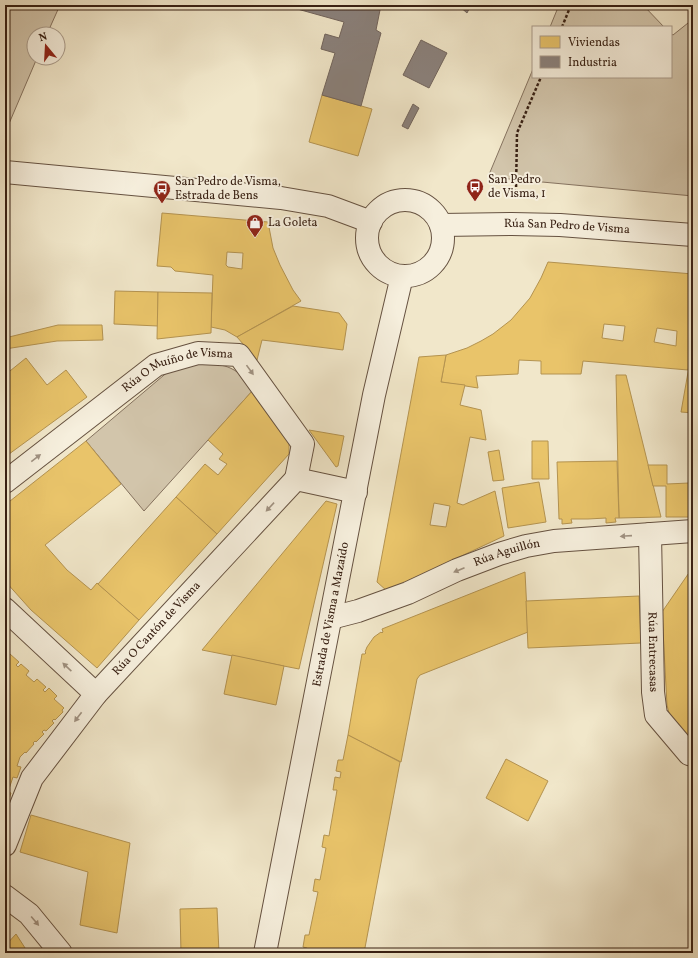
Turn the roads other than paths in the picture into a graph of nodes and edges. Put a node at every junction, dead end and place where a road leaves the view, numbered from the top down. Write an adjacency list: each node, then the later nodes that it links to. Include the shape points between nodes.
1 (5, 172): 2 (street, via 282,198 328,206)
2 (371, 222): 3 (street, via 384,207 393,203 412,201 430,210); 5 (street, via 368,233 370,253 383,269)
3 (441, 225): 4 (street, Rúa San Pedro de Visma, via 560,225); 5 (street, via 443,244 435,262 421,273)
4 (693, 235)
5 (402, 276): 8 (street, Estrada de Visma a Mazaído, via 374,395)
6 (296, 479): 7 (street, Rúa O Muíño de Visma, one-way to 6, via 156,365 198,353 239,355 303,444); 8 (street); 13 (street, Rúa O Cantón de Visma, one-way to 13)
7 (5, 482)
8 (356, 492): 12 (street, Estrada de Visma a Mazaído)
9 (693, 531): 10 (street, Rúa Aguillón)
10 (650, 534): 12 (street, Rúa Aguillón, one-way to 12, via 554,541 526,546 458,570 408,593); 14 (street, Rúa Entrecasas, via 653,692 656,715 689,754)
11 (5, 609): 13 (street, one-way to 11)
12 (331, 618): 18 (street, Estrada de Visma a Mazaído)
13 (96, 694): 15 (street, Rúa O Cantón de Visma, one-way to 15, via 32,778)
14 (693, 755)
15 (5, 844)
16 (5, 896): 17 (street, one-way to 17, via 29,914)
17 (61, 953)
18 (265, 953)

